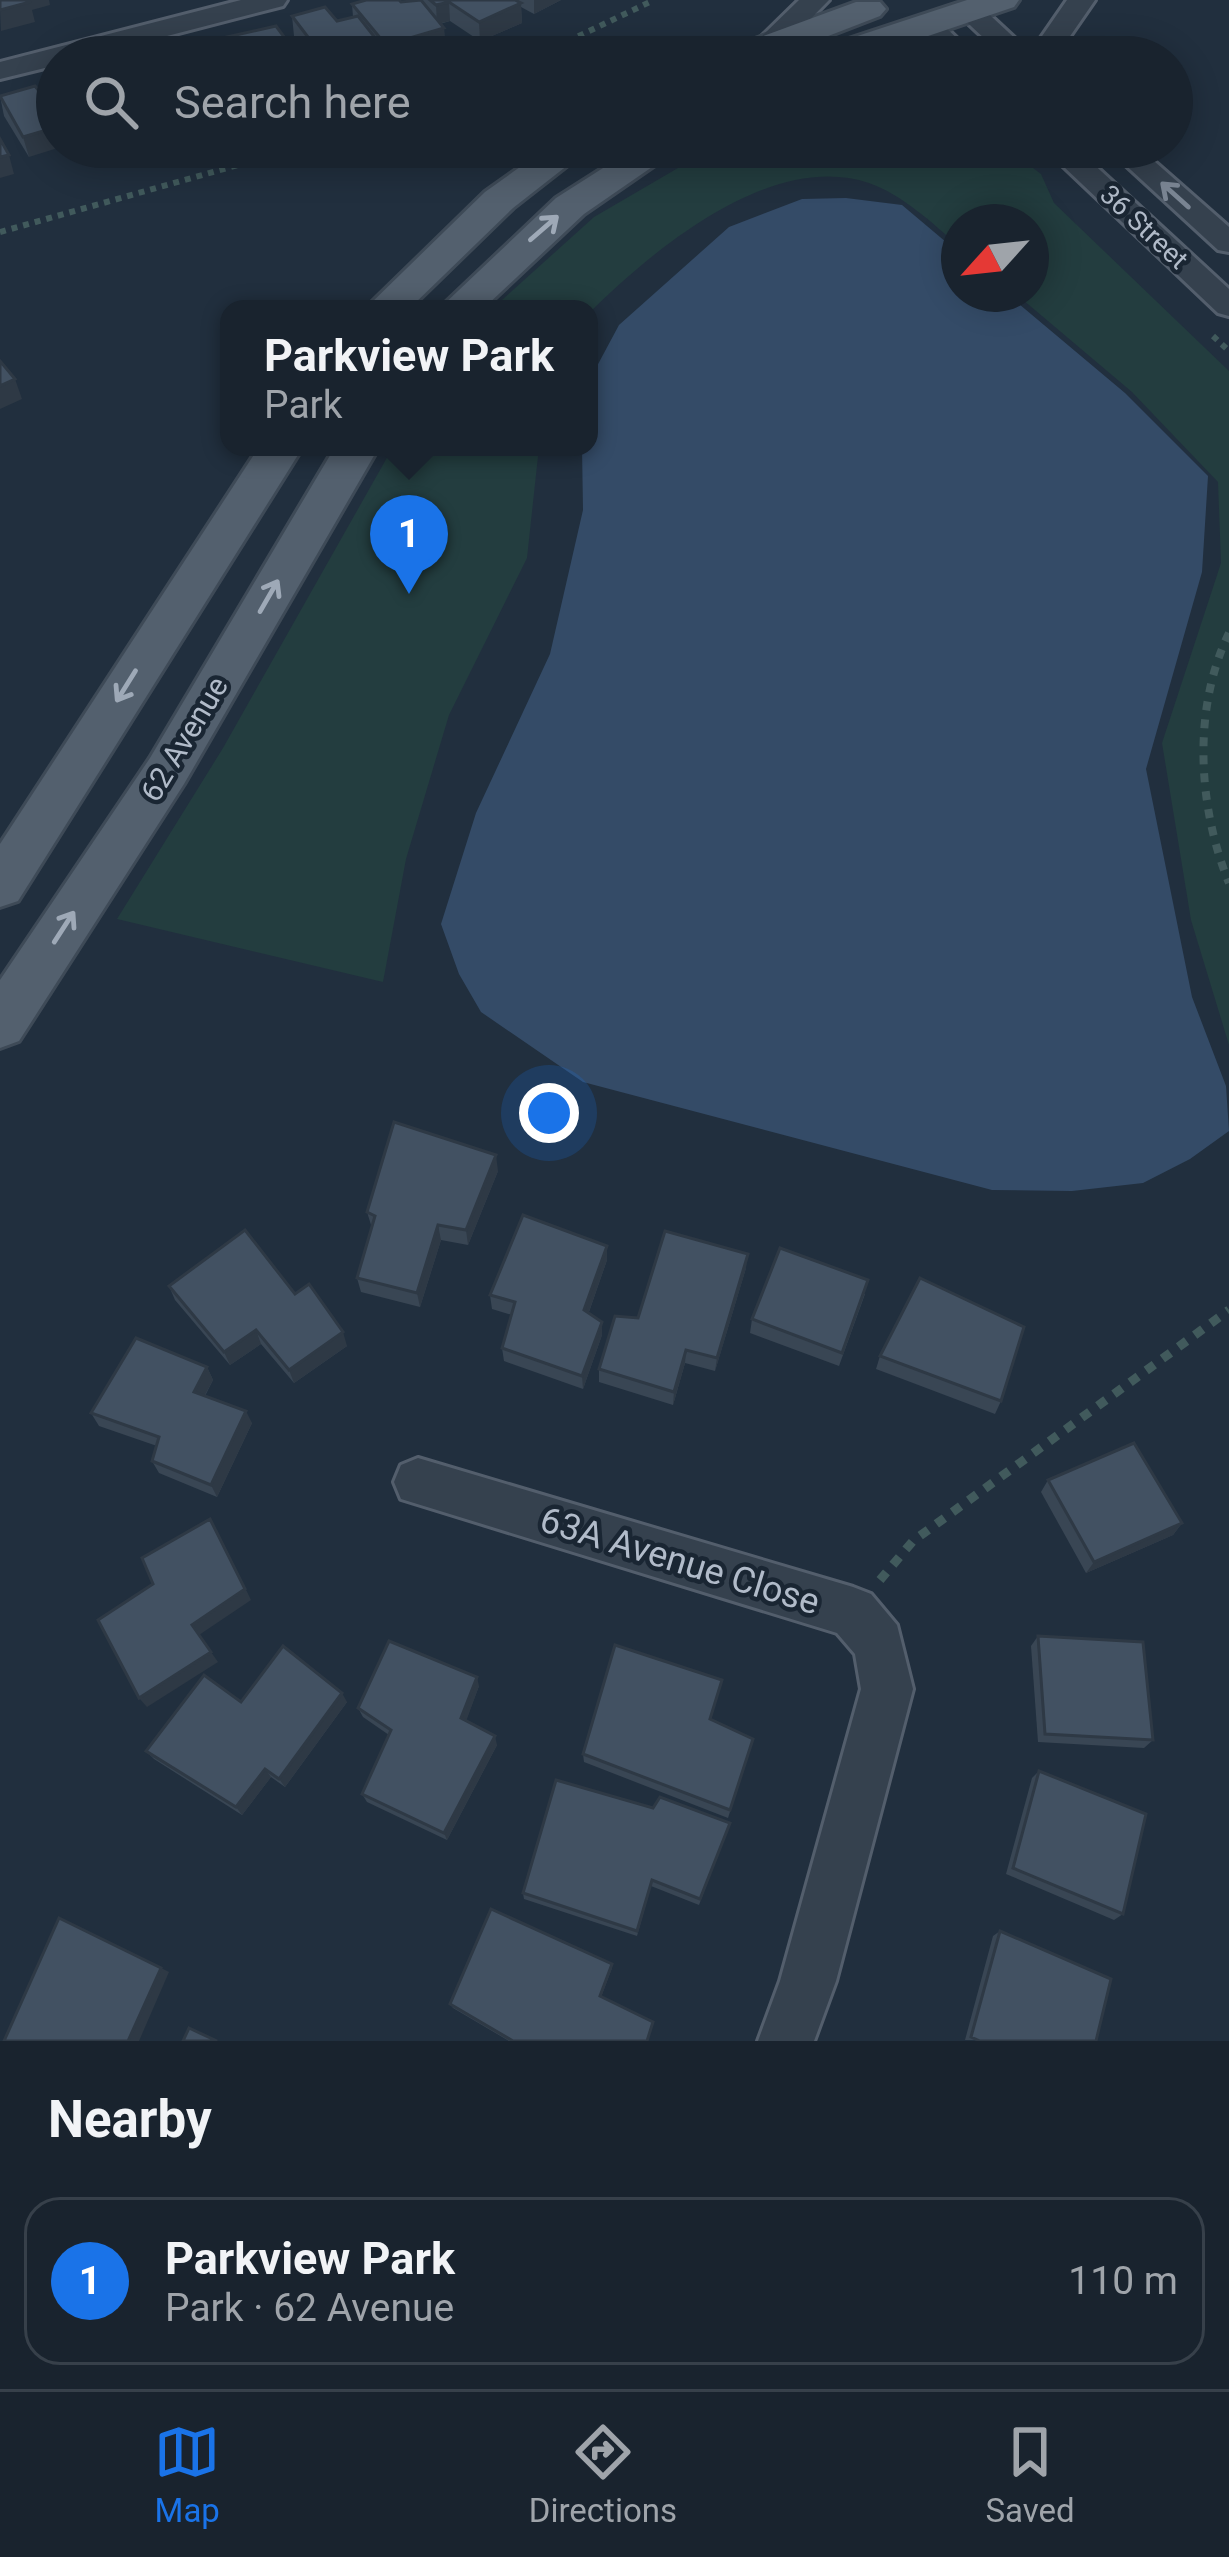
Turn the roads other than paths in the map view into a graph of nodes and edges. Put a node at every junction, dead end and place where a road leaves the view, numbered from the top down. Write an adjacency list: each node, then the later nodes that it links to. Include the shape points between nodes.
1 (273, 0): 6 (street)
2 (815, 0): 7 (street)
3 (1081, 0): 12 (street)
4 (976, 3): 5 (main road); 11 (street)
5 (908, 8): 8 (main road); 9 (main road); 10 (street)
6 (135, 36)
7 (773, 36)
8 (808, 36)
9 (864, 36)
10 (939, 36)
11 (1004, 36)
12 (1056, 36)
13 (36, 62): 14 (street)
14 (0, 71)
15 (543, 168): 22 (main road)
16 (629, 168): 23 (main road, one-way to 16, via 570,206)
17 (1071, 168): 20 (street)
18 (1081, 168): 20 (street, 36 Street)
19 (1145, 168): 21 (street, 36 Street, one-way to 19)
20 (1112, 197): 24 (street, 36 Street)
21 (1229, 243)
22 (395, 300)
23 (469, 300)
24 (1229, 307)
25 (275, 456): 27 (main road, one-way to 27)
26 (352, 456): 28 (main road, 62 Avenue, one-way to 26, via 166,772)
27 (0, 886)
28 (0, 1025)
29 (418, 1482): 30 (street, 63A Avenue Close, via 853,1612 880,1643 886,1689)
30 (786, 2041)

